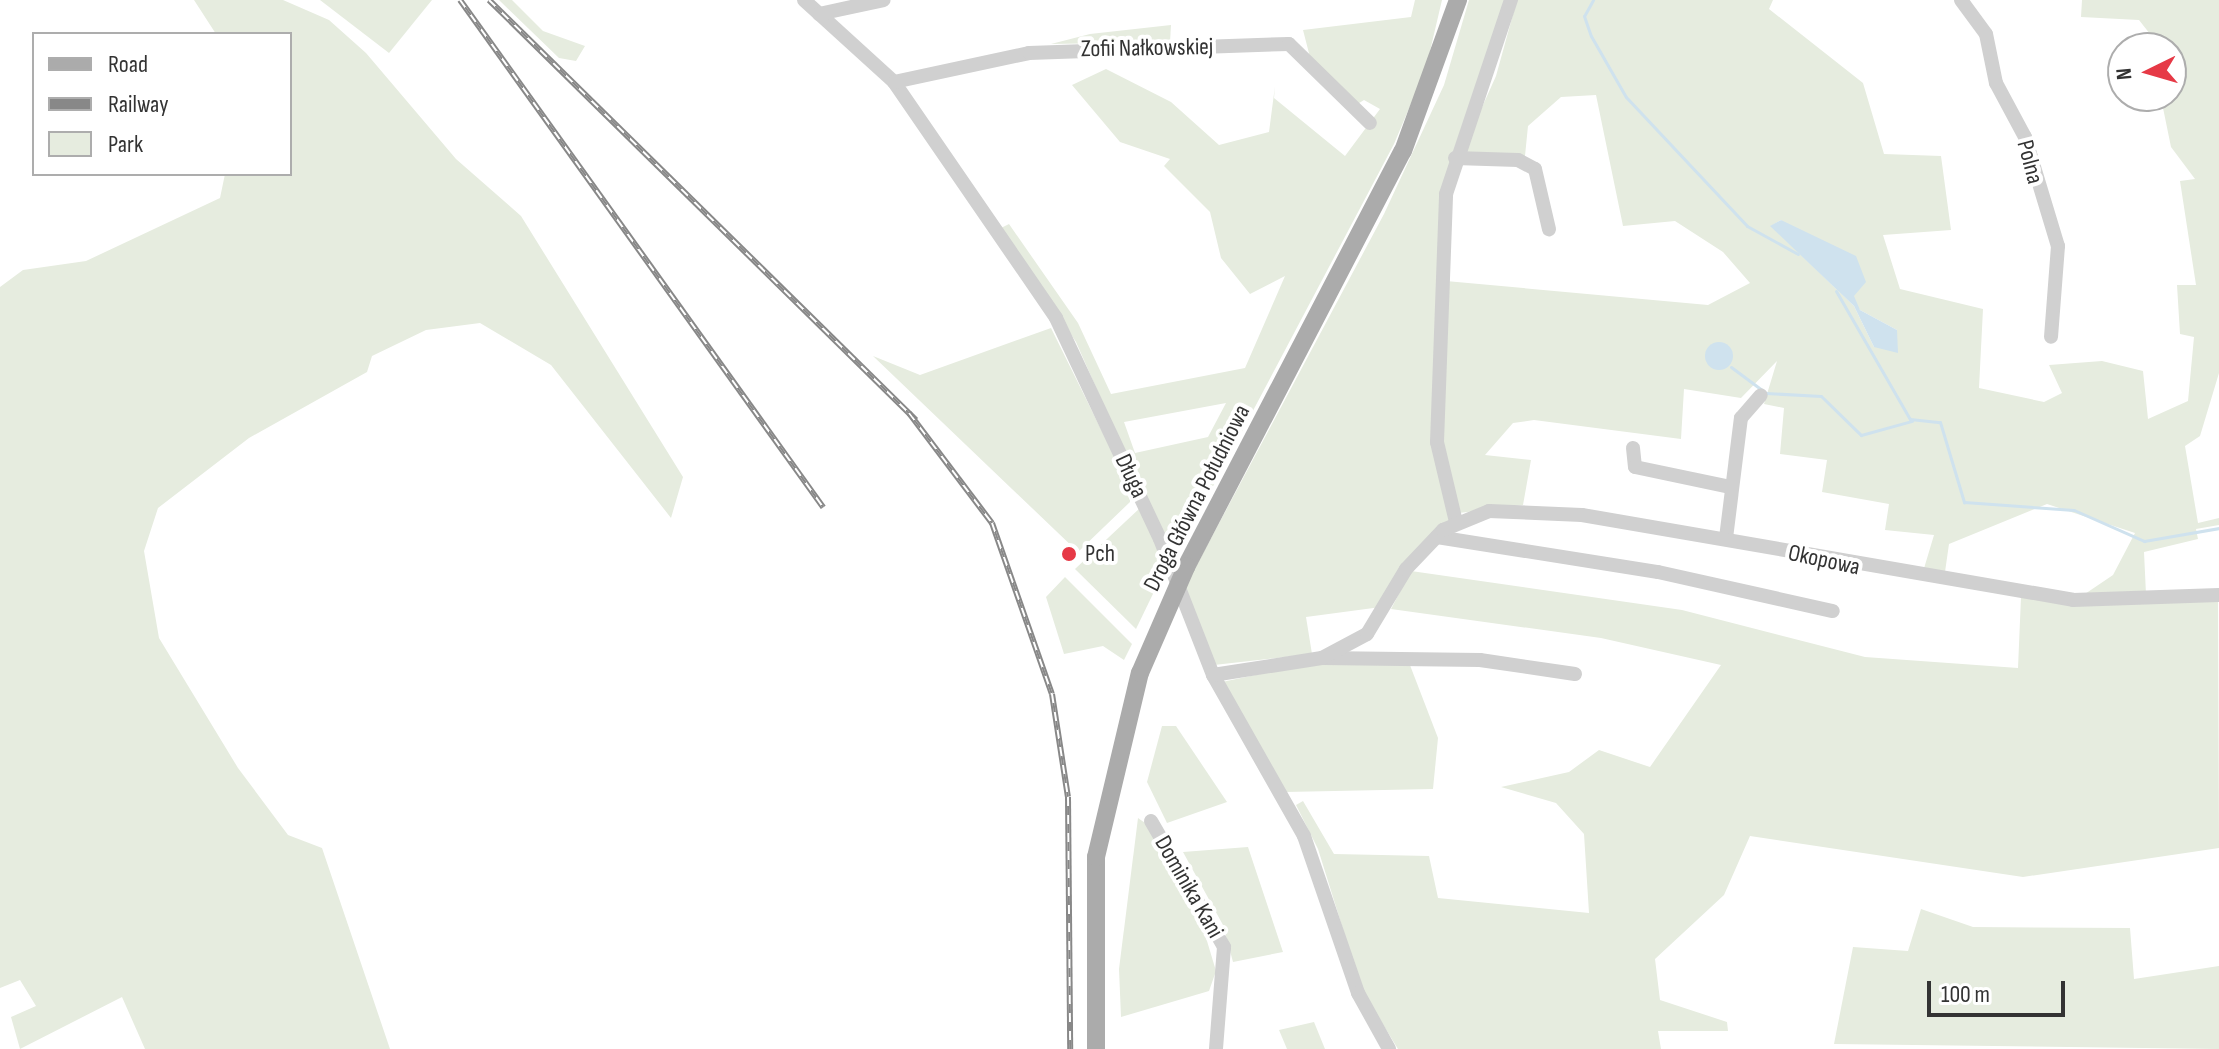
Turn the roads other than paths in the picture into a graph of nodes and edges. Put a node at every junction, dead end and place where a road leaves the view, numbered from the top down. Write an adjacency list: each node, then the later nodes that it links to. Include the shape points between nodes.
1 (804, 0): 6 (street, Długa)
2 (884, 0): 6 (street)
3 (1458, 0): 24 (main road, Droga Główna Południowa, bridge, via 1403,151 1186,567 1140,673 1096,857)
4 (1511, 0): 9 (street, via 1500,48)
5 (1961, 0): 11 (street, Polna, via 1986,34 1996,83 2025,137 2058,246)
6 (819, 14): 7 (street, Długa)
7 (894, 82): 8 (street, Zofii Nałkowskiej, via 1029,53 1289,44); 22 (street, Długa, via 1056,318 1155,526)
8 (1370, 123)
9 (1455, 158): 10 (street, via 1518,160 1535,169); 15 (street, via 1445,217 1437,442)
10 (1549, 229)
11 (2051, 337)
12 (1761, 395): 14 (street, via 1741,418)
13 (1633, 448): 14 (street, via 1635,467)
14 (1731, 487): 17 (street)
15 (1456, 522): 16 (street, Okopowa); 17 (street, Okopowa, via 1511,510)
16 (1437, 537): 19 (street, Okopowa, via 1645,570); 20 (street, Okopowa, via 1406,569 1367,634)
17 (1726, 538): 18 (street, Okopowa, via 1847,566 2073,600)
18 (2219, 595)
19 (1833, 611)
20 (1322, 658): 21 (street, Okopowa, via 1480,660); 22 (street, Okopowa)
21 (1575, 674)
22 (1213, 675): 26 (street, Długa, via 1304,836 1358,993)
23 (1151, 821): 25 (street, Dominika Kani, via 1224,947)
24 (1096, 1049)
25 (1216, 1049)
26 (1389, 1049)

